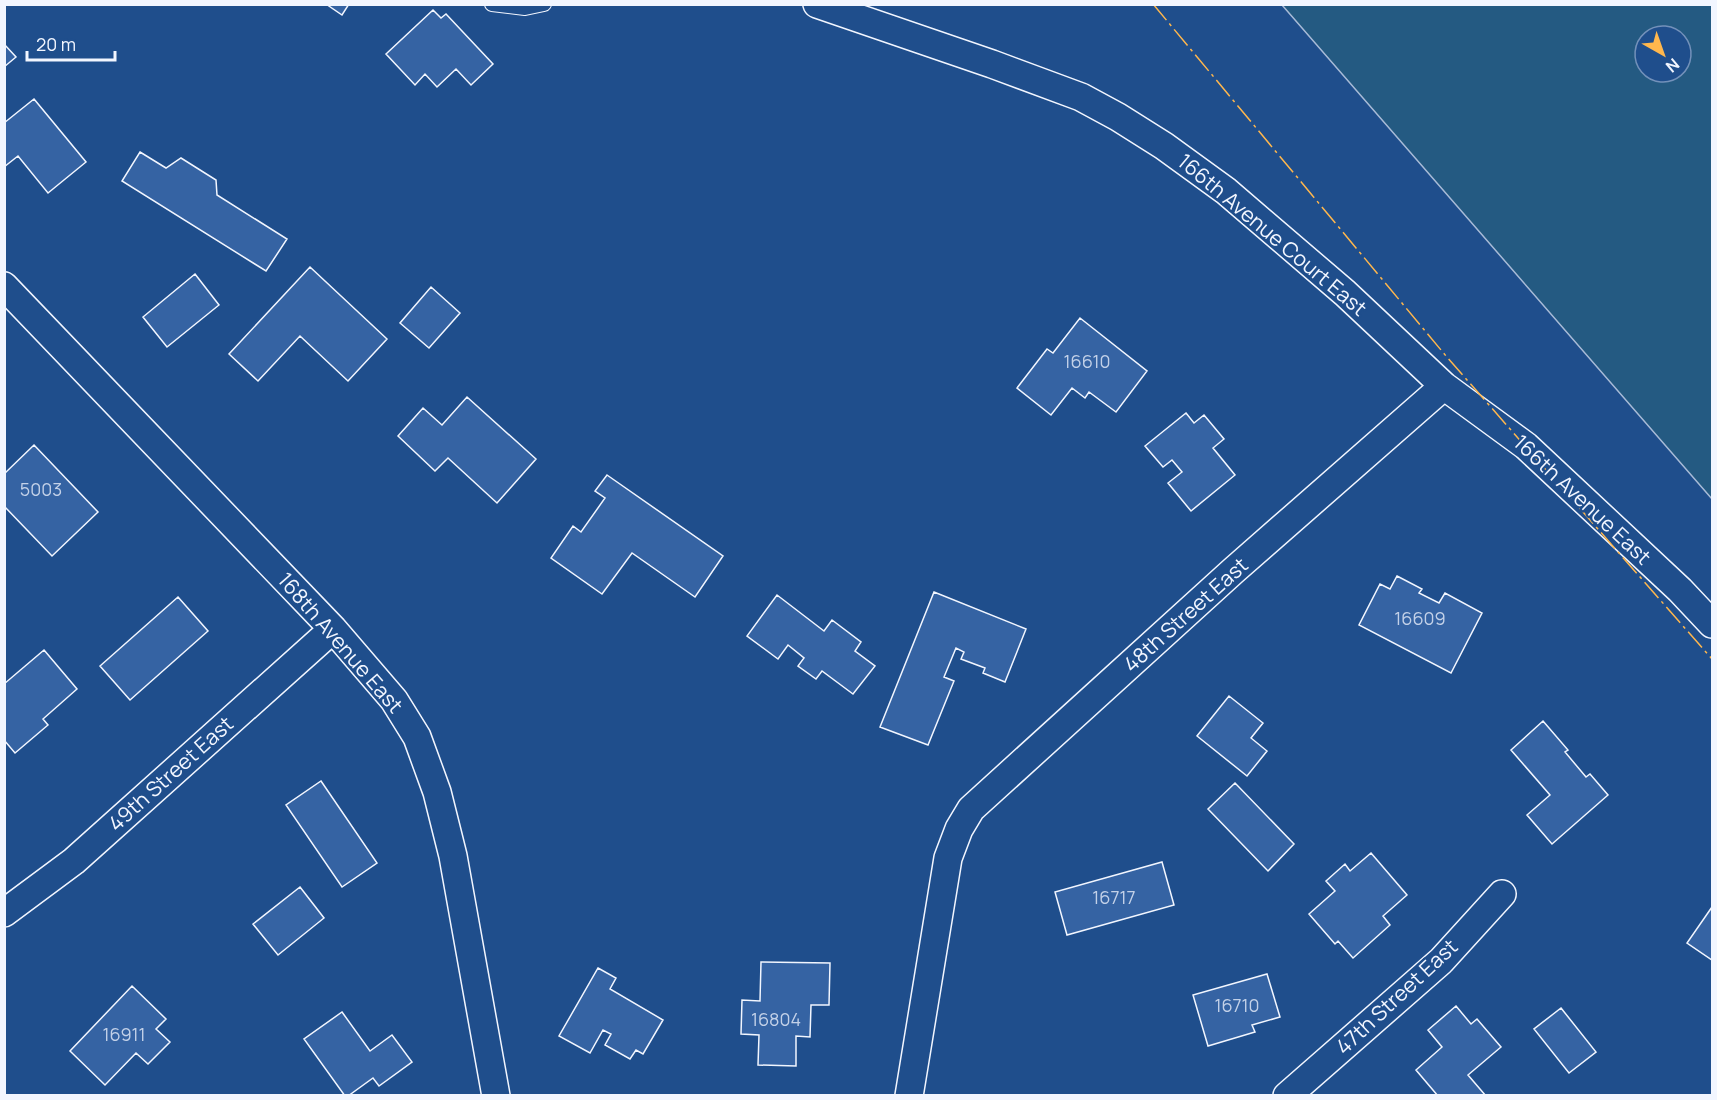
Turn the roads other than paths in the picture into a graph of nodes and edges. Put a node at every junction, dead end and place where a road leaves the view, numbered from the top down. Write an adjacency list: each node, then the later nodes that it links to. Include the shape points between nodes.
1 (492, 4): 2 (lane, via 525,8)
2 (544, 4)
3 (817, 4): 5 (street, 166th Avenue Court East, via 1081,97 1118,117 1226,191 1345,293)
4 (4, 286): 7 (street, 168th Avenue East)
5 (1444, 386): 6 (street, 166th Avenue East, via 1563,478); 11 (street, 48th Street East, via 971,809 948,858)
6 (1713, 624)
7 (333, 629): 9 (street, 49th Street East, via 74,861); 10 (street, 168th Avenue East, via 394,700 417,737 437,792 453,856)
8 (1502, 894): 12 (street, 47th Street East, via 1441,961)
9 (4, 913)
10 (496, 1095)
11 (909, 1095)
12 (1287, 1095)

